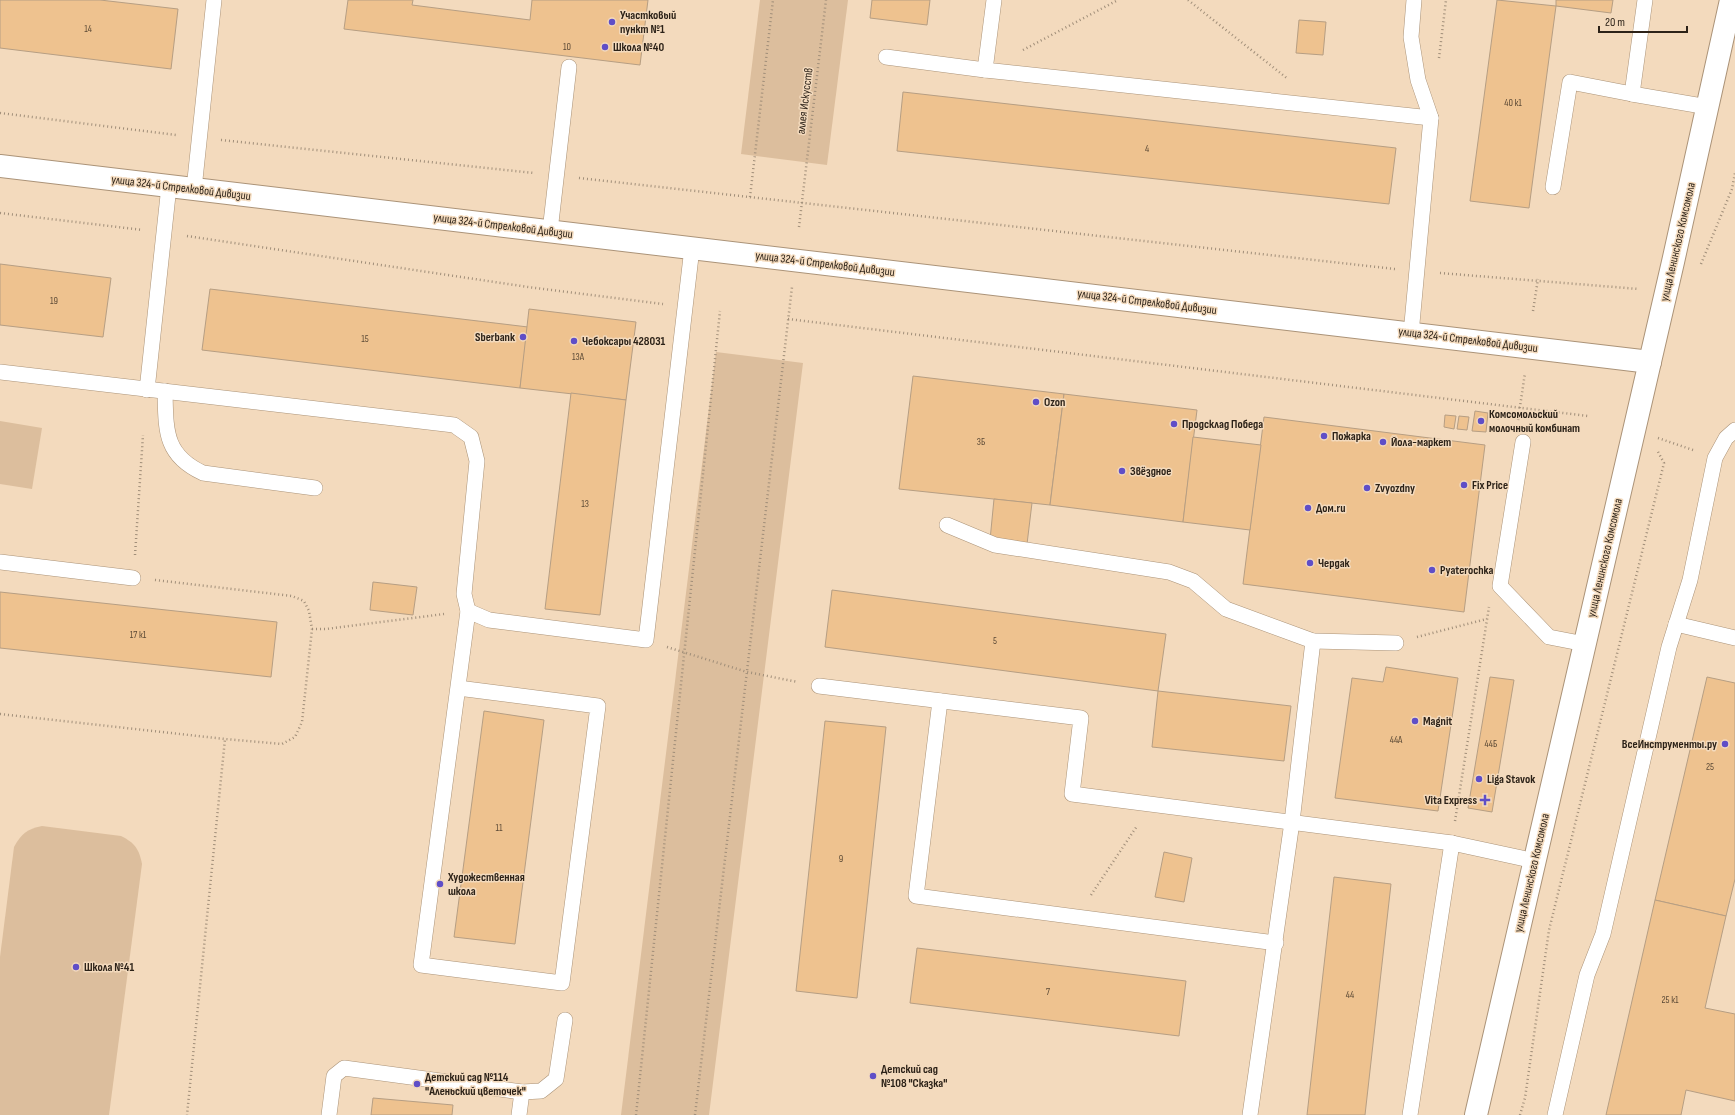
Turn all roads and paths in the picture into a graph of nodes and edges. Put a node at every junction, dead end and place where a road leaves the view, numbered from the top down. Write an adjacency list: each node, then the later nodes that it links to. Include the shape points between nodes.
1 (214, 0): 19 (lane)
2 (773, 0): 26 (path)
3 (826, 0): 27 (path, аллея Искусств)
4 (994, 0): 13 (lane)
5 (1118, 0): 10 (path)
6 (1188, 0): 15 (path)
7 (1414, 0): 18 (lane, via 1410,37 1418,80)
8 (1645, 0): 14 (lane)
9 (1731, 0): 16 (street, улица Ленинского Комсомола)
10 (1020, 51)
11 (886, 57): 13 (lane)
12 (569, 67): 22 (lane)
13 (985, 70): 15 (lane)
14 (1632, 94): 16 (lane); 24 (lane, via 1570,82)
15 (1322, 106): 18 (lane)
16 (1708, 107): 43 (street, улица Ленинского Комсомола)
17 (0, 113): 19 (path)
18 (1432, 118): 34 (lane)
19 (198, 138): 22 (path); 25 (lane)
20 (0, 166): 23 (street, улица 324-й Стрелковой Дивизии)
21 (1735, 173): 33 (path, via 1732,189)
22 (556, 175): 26 (path); 30 (lane)
23 (169, 186): 25 (street, улица 324-й Стрелковой Дивизии); 31 (lane)
24 (1553, 187)
25 (194, 189): 30 (street, улица 324-й Стрелковой Дивизии)
26 (750, 197): 27 (path)
27 (802, 203): 29 (path, аллея Искусств); 34 (path)
28 (0, 213): 31 (path)
29 (799, 226)
30 (550, 231): 32 (street, улица 324-й Стрелковой Дивизии)
31 (164, 232): 38 (path, via 528,287); 45 (lane)
32 (692, 248): 38 (lane); 42 (street, улица 324-й Стрелковой Дивизии)
33 (1700, 266)
34 (1417, 271): 35 (path); 42 (lane)
35 (1538, 279): 37 (path); 40 (path)
36 (792, 286): 41 (path)
37 (1639, 289)
38 (685, 307): 63 (lane)
39 (720, 311): 67 (path)
40 (1533, 311)
41 (788, 319): 47 (path); 68 (path)
42 (1411, 334): 43 (street, улица 324-й Стрелковой Дивизии)
43 (1650, 362): 66 (street, улица Ленинского Комсомола)
44 (0, 372): 45 (lane)
45 (147, 390): 46 (lane)
46 (165, 391): 54 (lane, via 166,427 175,453 188,466 203,473); 58 (lane, via 454,425 471,437 477,461 464,594)
47 (1588, 416)
48 (144, 429): 57 (path)
49 (1735, 430): 53 (lane, via 1726,438)
50 (1656, 437): 53 (path)
51 (1523, 442): 66 (lane, via 1500,586 1549,637)
52 (1655, 446): 90 (path, via 1664,463 1549,930 1525,1098)
53 (1715, 458): 60 (lane, via 1690,580)
54 (315, 488)
55 (947, 526): 64 (lane, via 995,545 1169,572 1193,581 1226,609)
56 (0, 562): 57 (lane)
57 (133, 578): 61 (path, via 292,596 304,601 310,611)
58 (468, 610): 61 (path); 63 (lane, via 489,620); 70 (lane)
59 (1487, 619): 65 (path)
60 (1676, 624): 62 (lane); 91 (lane, via 1603,934 1587,975)
61 (312, 629): 73 (path, via 302,722 295,737 282,744)
62 (1735, 638)
63 (646, 640): 67 (path)
64 (1313, 641): 65 (lane); 75 (lane)
65 (1396, 643)
66 (1585, 644): 77 (street, улица Ленинского Комсомола)
67 (685, 653): 68 (path); 85 (path)
68 (747, 672): 69 (path); 86 (path)
69 (819, 686): 71 (lane)
70 (458, 688): 70 (lane, via 421,965 562,983 598,706)
71 (940, 701): 74 (lane, via 1081,718 1072,794); 78 (lane, via 916,896)
72 (0, 714): 73 (path)
73 (225, 739): 82 (path)
74 (1152, 804): 75 (lane); 78 (path)
75 (1292, 822): 76 (lane); 79 (lane)
76 (1452, 843): 77 (lane); 88 (lane)
77 (1535, 861): 89 (street, улица Ленинского Комсомола)
78 (1077, 917): 79 (lane)
79 (1276, 943): 87 (lane)
80 (565, 1020): 81 (lane, via 556,1079 541,1091)
81 (522, 1092): 83 (lane, via 344,1068 334,1076); 84 (lane)
82 (187, 1115)
83 (329, 1115)
84 (519, 1115)
85 (636, 1115)
86 (695, 1115)
87 (1250, 1115)
88 (1410, 1115)
89 (1476, 1115)
90 (1520, 1115)
91 (1555, 1115)

